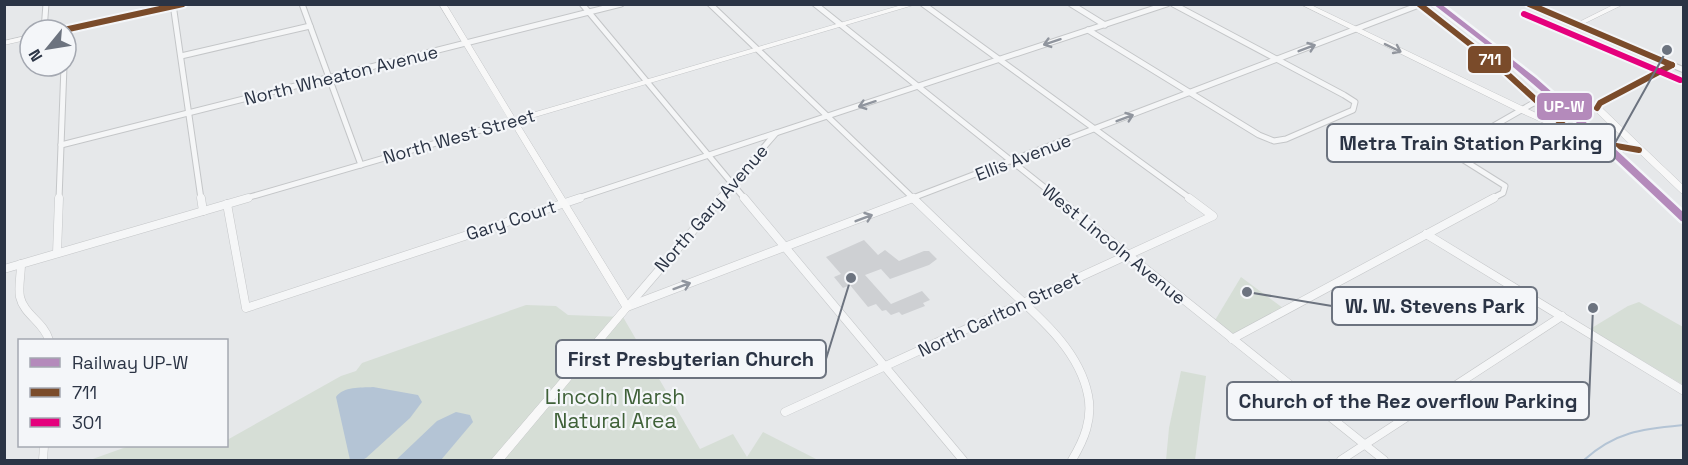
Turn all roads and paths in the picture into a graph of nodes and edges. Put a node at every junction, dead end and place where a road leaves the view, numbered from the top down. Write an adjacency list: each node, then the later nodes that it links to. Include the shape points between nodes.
1 (185, 4): 17 (street)
2 (302, 4): 22 (street)
3 (442, 4): 26 (street)
4 (582, 4): 18 (street)
5 (621, 4): 18 (street, North Wheaton Avenue)
6 (710, 4): 27 (street)
7 (815, 4): 19 (street, West Lincoln Avenue)
8 (914, 4): 19 (street, North West Street)
9 (922, 4): 29 (street)
10 (1071, 4): 20 (street)
11 (1167, 4): 20 (street, North Gary Avenue)
12 (1173, 4): 30 (street)
13 (1303, 4): 25 (street)
14 (1528, 4): 21 (street)
15 (1621, 4): 21 (street)
16 (1418, 5): 25 (street, Ellis Avenue); 38 (street, via 1488,57)
17 (174, 6): 23 (street); 28 (street)
18 (589, 13): 26 (street, North Wheaton Avenue); 35 (street)
19 (842, 25): 27 (street, North West Street); 36 (street, West Lincoln Avenue)
20 (1105, 25): 24 (street, North Gary Avenue)
21 (1577, 25): 31 (street)
22 (310, 26): 28 (street); 34 (street)
23 (78, 27)
24 (1088, 30): 29 (street, North Gary Avenue, one-way to 29); 37 (street)
25 (1355, 30): 30 (street, Ellis Avenue, one-way to 25); 40 (street, one-way to 40)
26 (466, 44): 34 (street, North Wheaton Avenue); 43 (street)
27 (757, 50): 35 (street, North West Street); 42 (street)
28 (181, 56): 41 (street)
29 (999, 60): 36 (street, North Gary Avenue); 44 (street)
30 (1276, 60): 37 (street, Ellis Avenue); 37 (street, via 1355,102 1353,110 1274,141)
31 (1672, 65): 32 (street); 39 (street, via 1600,103)
32 (1683, 70)
33 (64, 78): 47 (street)
34 (329, 78): 41 (street, North Wheaton Avenue); 51 (street)
35 (646, 82): 43 (street, North West Street); 49 (street)
36 (918, 87): 42 (street, North Gary Avenue, one-way to 42); 50 (street, West Lincoln Avenue)
37 (1190, 93): 44 (street, Ellis Avenue, one-way to 37)
38 (1536, 101): 40 (street); 46 (street)
39 (1598, 108): 48 (street)
40 (1522, 110): 46 (street); 58 (street, via 1455,148 1456,154 1499,180 1505,190)
41 (189, 113): 47 (street, North Wheaton Avenue); 57 (street)
42 (828, 117): 45 (street, North Gary Avenue); 54 (street)
43 (512, 121): 51 (street, North West Street); 55 (street)
44 (1096, 128): 50 (street, Ellis Avenue); 61 (street, North Carlton Street, via 1213,216)
45 (776, 133): 49 (street, Gary Court); 52 (street, North Gary Avenue)
46 (1572, 133): 48 (street, bridge)
47 (61, 145): 60 (street)
48 (1639, 150): 53 (street)
49 (708, 156): 52 (street); 55 (street, Gary Court)
50 (1011, 161): 54 (street, Ellis Avenue); 61 (street, West Lincoln Avenue)
51 (361, 165): 56 (street, North West Street)
52 (731, 184): 59 (street); 65 (street, North Gary Avenue)
53 (1683, 191)
54 (915, 198): 59 (street, Ellis Avenue, one-way to 54); 64 (street)
55 (563, 203): 56 (street, Gary Court, via 246,308); 65 (street)
56 (228, 204): 57 (street, North West Street)
57 (203, 211): 60 (street, North West Street)
58 (1426, 234): 66 (street); 68 (street)
59 (785, 248): 65 (street, Ellis Avenue, one-way to 59); 69 (street)
60 (57, 253): 62 (street, North West Street)
61 (1128, 255): 64 (street, North Carlton Street); 68 (street, West Lincoln Avenue)
62 (21, 264): 63 (street, North West Street); 67 (street, via 21,301 45,328)
63 (4, 269)
64 (1024, 302): 69 (street, North Carlton Street); 75 (street, via 1065,346 1086,383 1091,416)
65 (627, 307): 73 (street, North Gary Avenue)
66 (1562, 316): 70 (street); 72 (street)
67 (49, 339)
68 (1232, 339): 72 (street, West Lincoln Avenue)
69 (885, 367): 71 (street, North Carlton Street); 74 (street)
70 (1683, 391)
71 (785, 412)
72 (1365, 445): 76 (street); 77 (street, West Lincoln Avenue)
73 (496, 460)
74 (963, 460)
75 (1072, 460)
76 (1341, 460)
77 (1384, 460)

